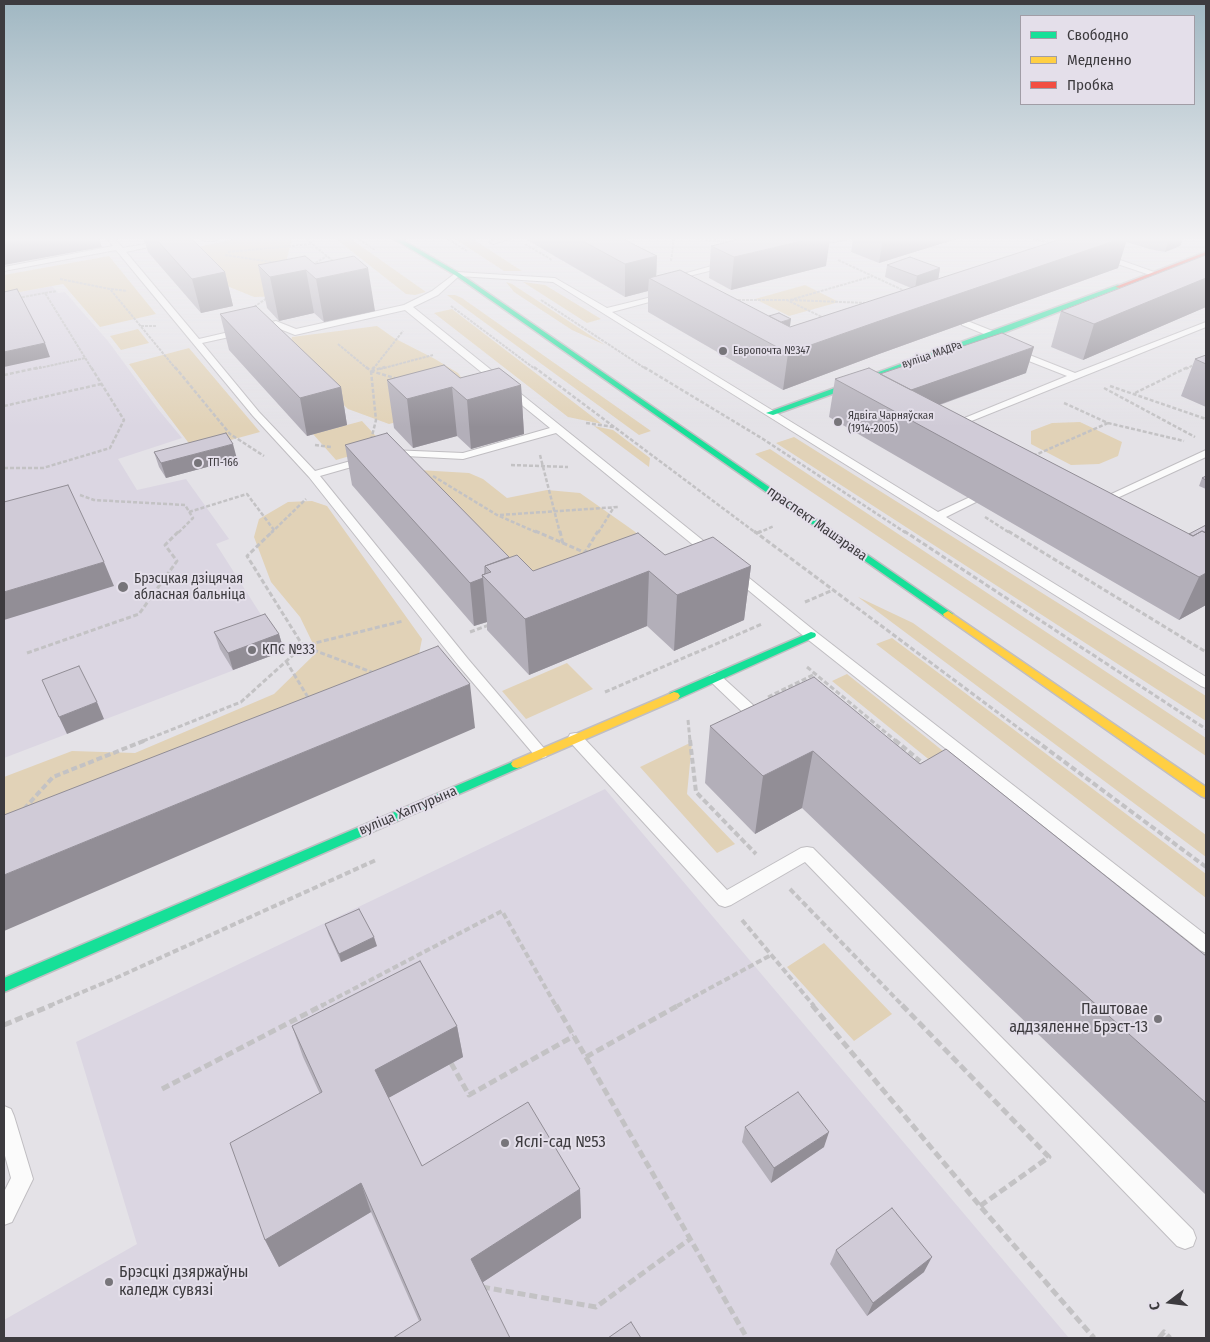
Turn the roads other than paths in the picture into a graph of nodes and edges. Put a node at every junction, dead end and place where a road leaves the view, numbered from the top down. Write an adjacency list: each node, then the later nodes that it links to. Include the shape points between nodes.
1 (164, 302): 12 (lane)
2 (418, 302): 7 (lane)
3 (497, 302): 30 (street, праспект Машэрава)
4 (591, 302): 8 (lane)
5 (636, 302): 8 (lane)
6 (1078, 302): 11 (street, вуліца МАДРа)
7 (407, 307): 12 (lane, via 295,332 276,324); 15 (lane)
8 (606, 311): 14 (lane)
9 (965, 323): 11 (lane)
10 (1206, 324): 13 (lane)
11 (987, 336): 13 (lane, via 1004,348); 14 (street, вуліца МАДРа)
12 (197, 342): 18 (lane)
13 (1075, 376): 16 (lane)
14 (770, 413): 21 (lane)
15 (557, 429): 18 (lane, via 463,456 389,452); 22 (lane)
16 (941, 430)
17 (1206, 453): 20 (lane)
18 (312, 475): 23 (lane)
19 (972, 500): 21 (lane)
20 (1090, 507)
21 (937, 516): 26 (lane)
22 (811, 635): 25 (street, вуліца Халтурына); 31 (lane)
23 (463, 662): 24 (lane); 29 (lane)
24 (447, 669)
25 (715, 678): 27 (lane); 28 (street, вуліца Халтурына)
26 (1206, 683)
27 (770, 730)
28 (575, 738): 29 (street, вуліца Халтурына); 35 (lane, via 725,900 807,853)
29 (541, 754): 32 (street, вуліца Халтурына)
30 (1206, 793)
31 (1206, 945)
32 (4, 985)
33 (4, 1116): 34 (lane, via 22,1179)
34 (4, 1214)
35 (1185, 1238)

